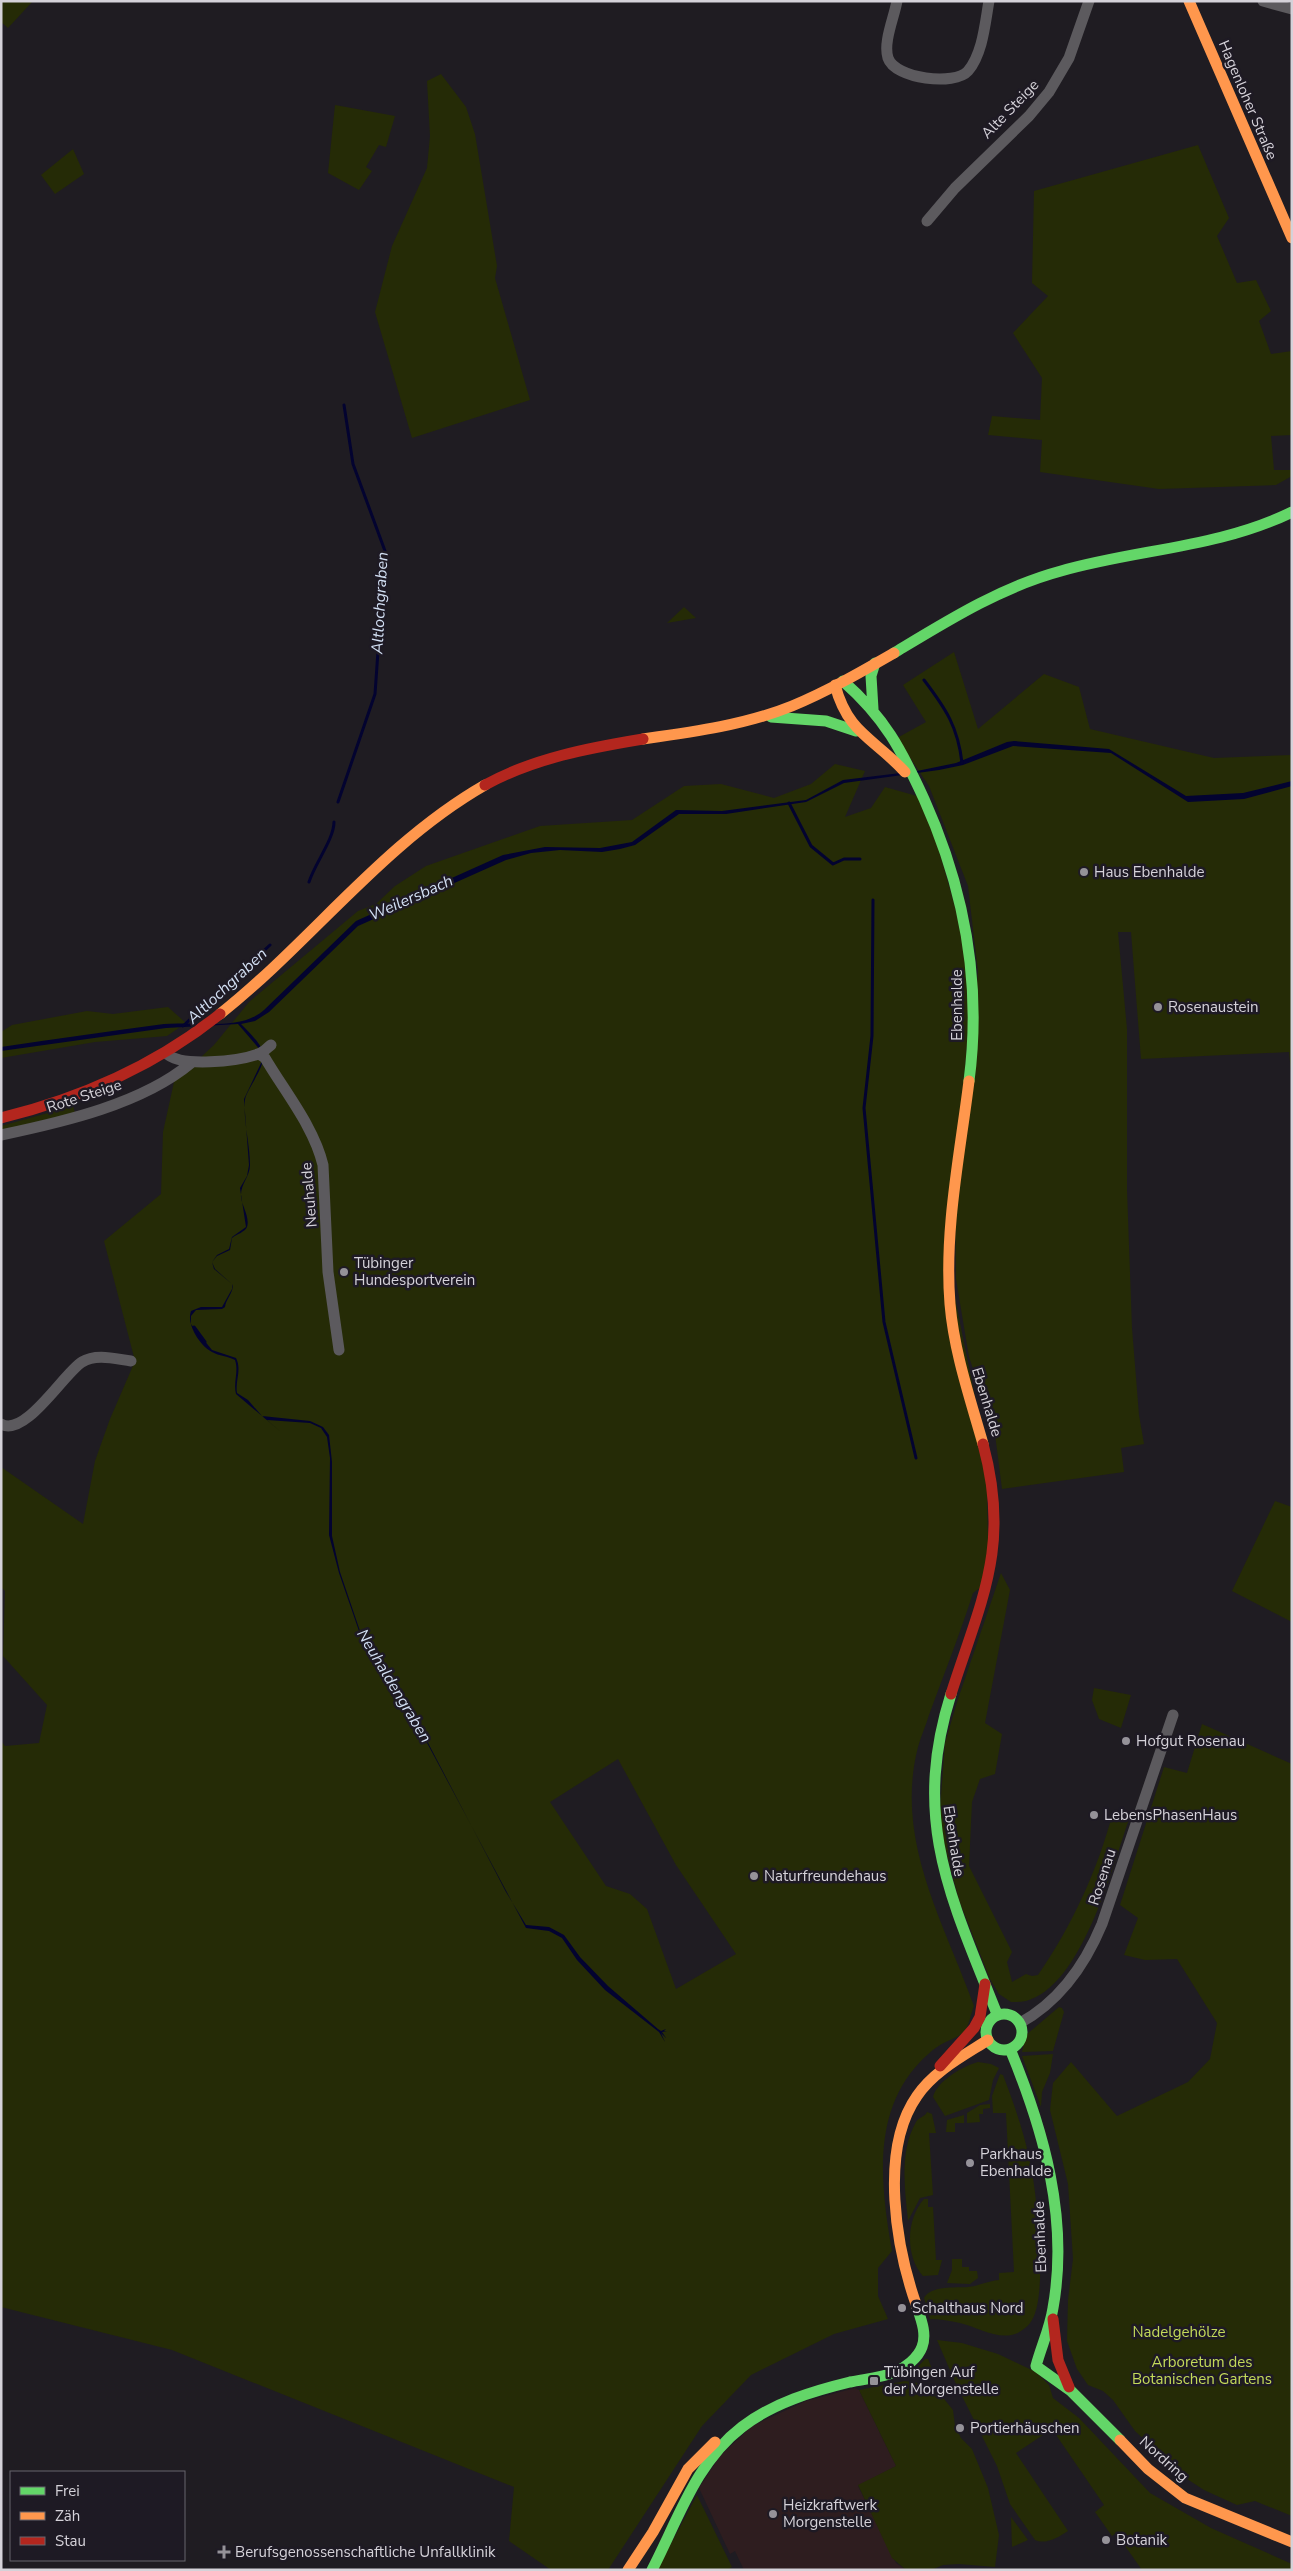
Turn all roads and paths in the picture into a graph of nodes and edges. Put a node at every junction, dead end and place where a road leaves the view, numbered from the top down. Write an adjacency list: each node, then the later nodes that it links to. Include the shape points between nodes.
1 (897, 1): 2 (street, via 888,48 888,58 893,66 907,74 946,79 957,78 973,63)
2 (989, 1)
3 (1089, 1): 7 (street, Alte Steige, via 1069,58 1049,92)
4 (1189, 1): 8 (street, Hagenloher Straße)
5 (1263, 1): 6 (street)
6 (1292, 9)
7 (927, 221)
8 (1292, 238)
9 (1292, 512): 10 (street, via 1241,533 1106,560 1036,578 971,608)
10 (875, 663): 11 (street); 12 (street, via 871,676)
11 (839, 683): 12 (street, Ebenhalde); 13 (street); 14 (street, Ebenhalde, via 841,708)
12 (873, 709): 15 (street, Ebenhalde, via 905,756)
13 (758, 717): 14 (street, via 806,718); 17 (street, via 709,729 585,748 536,762 489,782 437,814 396,848 238,999)
14 (858, 732): 15 (street, Ebenhalde, via 884,749)
15 (919, 789): 26 (street, Ebenhalde, via 939,829 959,887 973,970 972,1047 951,1213 949,1290 956,1349 992,1475 995,1539 984,1599 941,1732 933,1773 932,1802 943,1876)
16 (271, 1046): 18 (street)
17 (170, 1050): 19 (street, via 175,1060); 20 (street, via 87,1092)
18 (259, 1054): 19 (street); 22 (street, Neuhalde, via 265,1058 308,1128 321,1155 328,1272)
19 (191, 1063): 21 (street, Rote Steige, via 173,1077 101,1108)
20 (1, 1118)
21 (1, 1135)
22 (339, 1350)
23 (132, 1360): 24 (street, via 95,1357 82,1362 50,1397 15,1426)
24 (1, 1424)
25 (1173, 1715): 28 (street, Rosenau, via 1090,1951 1068,1986)
26 (985, 1984): 27 (street, Ebenhalde); 31 (street, via 980,2017 974,2028 944,2059)
27 (996, 2014): 28 (street, via 1008,2014); 29 (street, via 986,2029)
28 (1020, 2023): 30 (street, via 1021,2039)
29 (988, 2040): 30 (street, via 996,2048); 31 (street)
30 (1010, 2049): 32 (street, Ebenhalde, via 1036,2118 1052,2182 1057,2249)
31 (932, 2079): 35 (street, via 915,2098 905,2116 895,2163 895,2188 910,2288 924,2335 917,2356 893,2373 804,2395 754,2418)
32 (1053, 2310): 33 (street, Ebenhalde); 34 (street, Ebenhalde, via 1058,2360)
33 (1036, 2366): 34 (street, Nordring)
34 (1071, 2391): 36 (street, Nordring, via 1148,2468 1185,2498)
35 (731, 2435): 37 (street, via 714,2442 688,2469); 38 (street, via 707,2464)
36 (1292, 2542)
37 (628, 2570)
38 (652, 2570)

